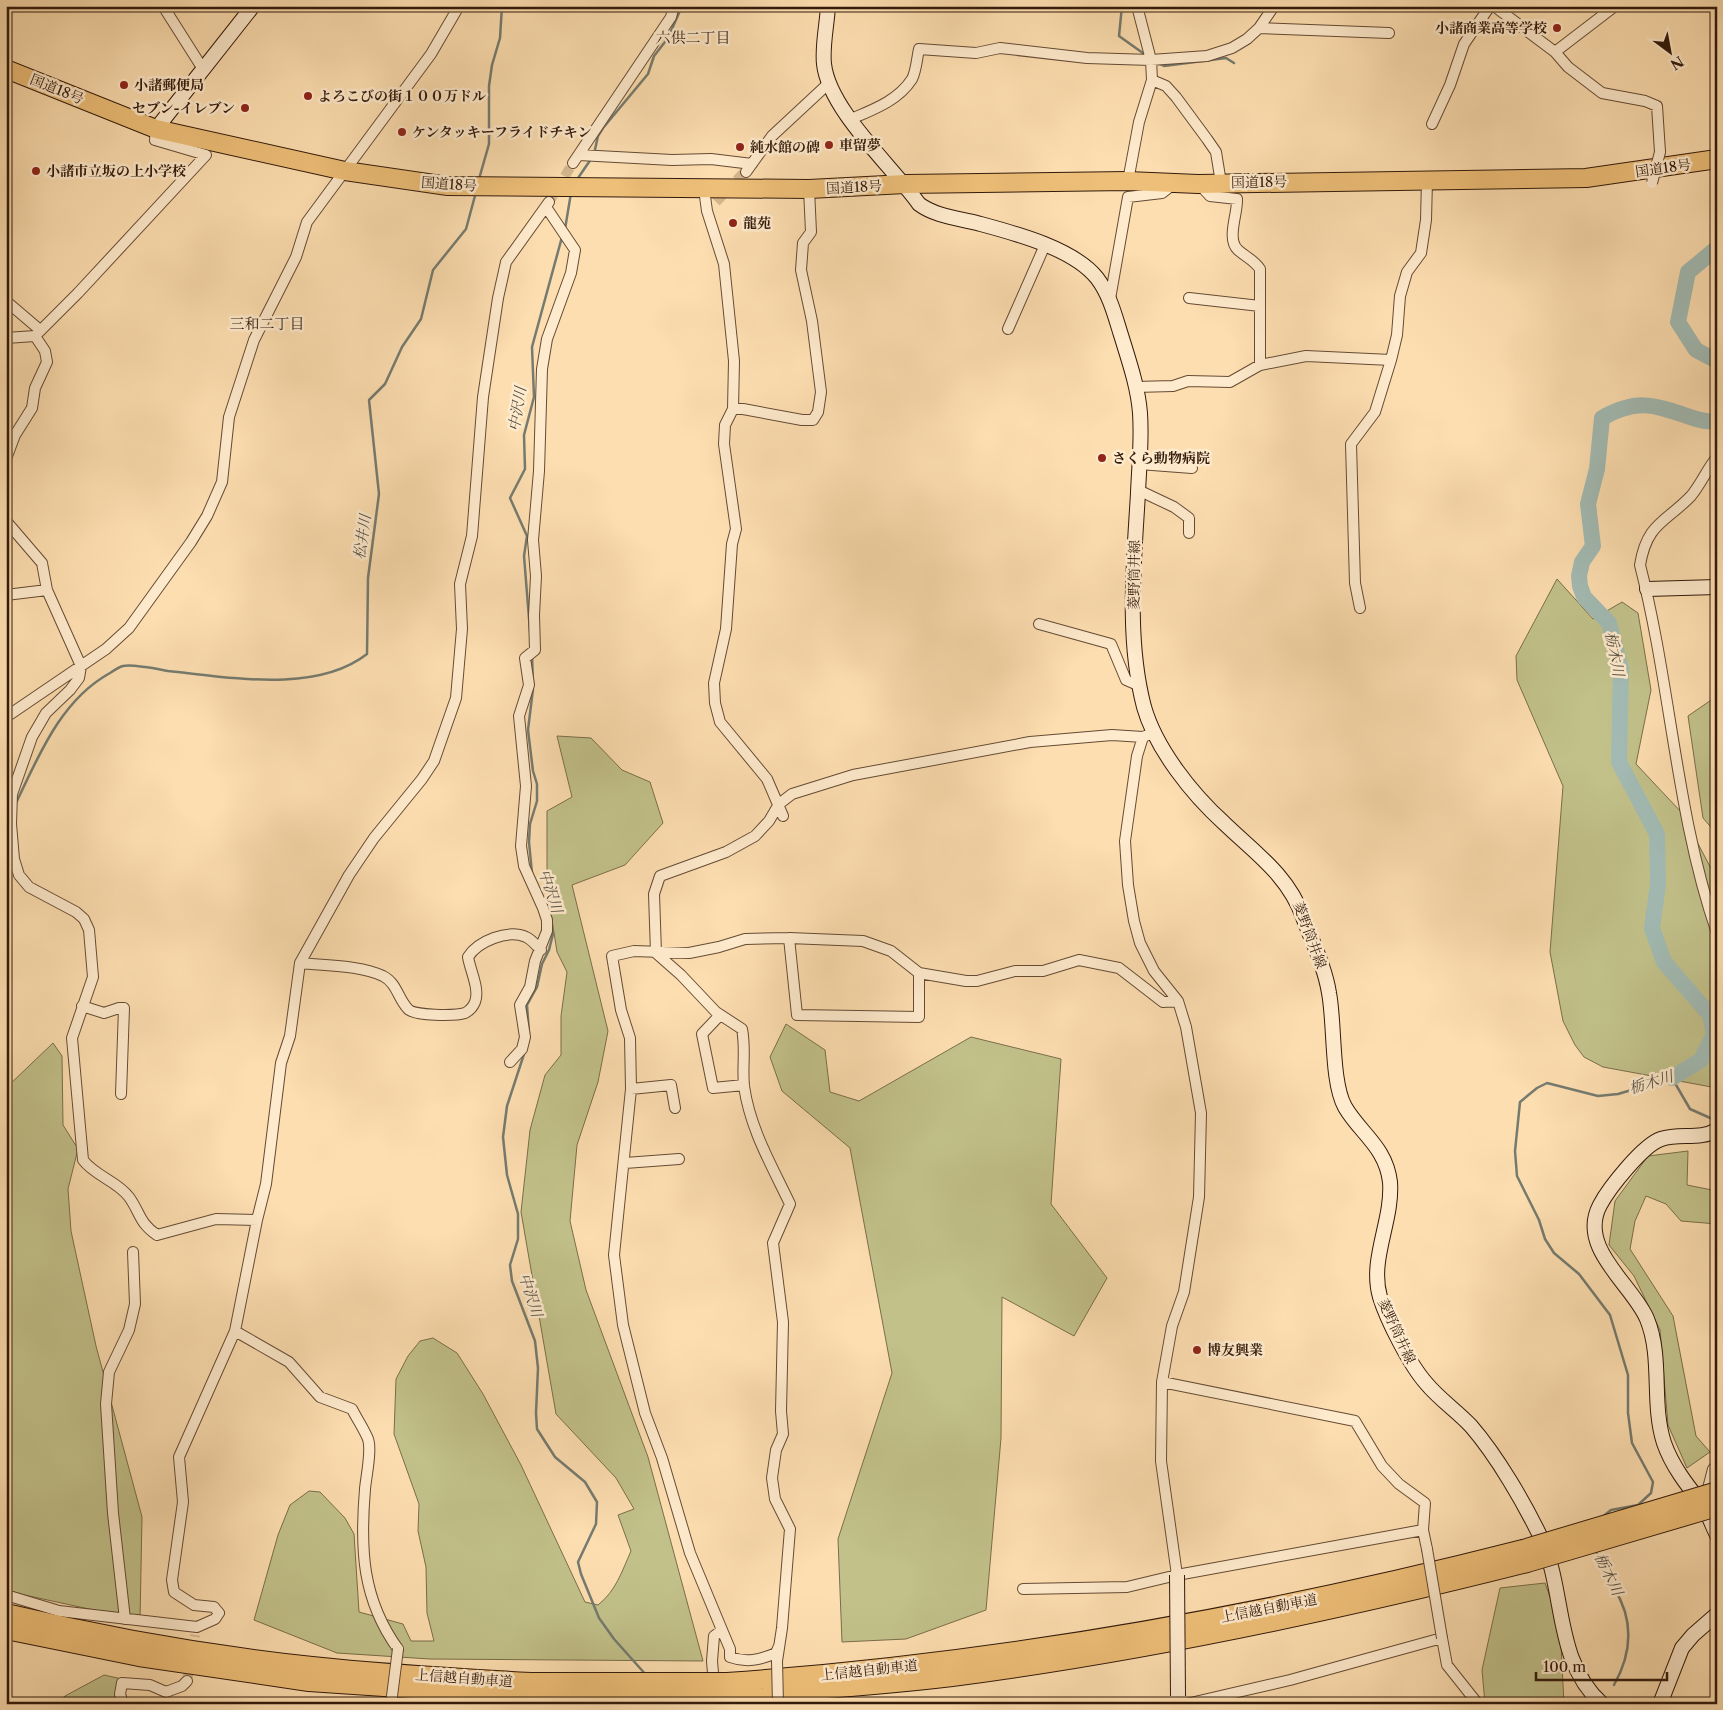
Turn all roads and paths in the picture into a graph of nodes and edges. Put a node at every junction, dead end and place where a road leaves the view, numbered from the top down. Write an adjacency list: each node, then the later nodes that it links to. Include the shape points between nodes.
1 (163, 6): 15 (street)
2 (253, 6): 15 (main road)
3 (459, 6): 22 (street, via 431,54)
4 (674, 6): 17 (street, via 671,17 580,158 711,159 749,168 772,136)
5 (828, 6): 17 (main road, 菱野筒井線, via 824,64)
6 (1137, 6): 13 (street)
7 (1274, 6): 10 (street)
8 (1492, 6): 12 (street); 19 (street, via 1464,44 1450,86)
9 (1615, 6): 12 (street)
10 (1259, 28): 11 (street); 13 (street, via 1232,48 1206,56)
11 (1389, 34)
12 (1555, 52): 27 (street, bridge, via 1568,67 1602,93 1656,106 1660,152)
13 (1150, 60): 16 (street); 18 (street, via 1087,58 1000,48 976,53 919,49 913,78 900,92 880,107)
14 (6, 69): 20 (highway, 国道18号)
15 (203, 69): 20 (main road)
16 (1152, 80): 24 (street, via 1139,122); 26 (street, via 1166,86 1207,138 1216,152)
17 (829, 83): 18 (main road, 菱野筒井線)
18 (850, 119): 28 (main road, 菱野筒井線)
19 (1432, 124)
20 (156, 129): 22 (highway, 国道18号); 40 (street, via 155,140 206,155)
21 (1717, 159): 23 (highway, 国道18号, via 1586,178)
22 (345, 170): 30 (highway, 国道18号, via 448,186); 59 (street, via 307,222 296,256 254,340 229,417 222,482 207,516 129,628)
23 (1427, 180): 26 (highway, 国道18号); 42 (street, via 1426,220 1420,253 1407,272 1400,296)
24 (1128, 181): 25 (highway, 国道18号); 28 (highway, 国道18号)
25 (1175, 183): 29 (highway, 国道18号); 36 (street, via 1162,193 1128,197)
26 (1221, 183): 29 (highway, 国道18号)
27 (1652, 183)
28 (905, 184): 31 (highway, 国道18号); 34 (main road, 菱野筒井線, via 918,204 928,211 982,224)
29 (1198, 184): 38 (street, via 1210,196 1237,199 1234,243 1260,269)
30 (704, 189): 31 (highway, 国道18号); 33 (street)
31 (809, 189): 45 (street, via 811,232 803,243 801,270 812,320 821,392 818,412 813,420 802,420)
32 (716, 202): 33 (street)
33 (706, 211): 45 (street, via 724,264 734,361)
34 (1045, 245): 36 (main road, 菱野筒井線, via 1082,263 1098,279); 39 (street)
35 (1189, 298): 38 (street)
36 (1110, 299): 44 (main road, 菱野筒井線)
37 (6, 301): 40 (street)
38 (1260, 306): 43 (street)
39 (1008, 329)
40 (38, 333): 41 (street); 47 (street, via 47,362 35,388 32,408 15,435)
41 (6, 338)
42 (1391, 360): 43 (street, via 1306,356); 57 (street, via 1375,412 1350,450)
43 (1260, 365): 44 (street, via 1230,382 1188,381 1173,386)
44 (1135, 388): 48 (main road, 菱野筒井線, via 1140,409)
45 (733, 409): 63 (street, via 725,425 724,444 736,528 726,629 714,683 715,703 720,722 767,779)
46 (1717, 457): 54 (street, via 1690,496 1654,528 1644,546 1640,565)
47 (6, 459)
48 (1139, 464): 49 (street); 50 (main road, 菱野筒井線)
49 (1192, 468)
50 (1138, 490): 52 (street, via 1189,518); 60 (main road, 菱野筒井線, via 1133,621)
51 (6, 521): 55 (street, via 42,563)
52 (1189, 533)
53 (1717, 587): 54 (main road)
54 (1646, 589): 65 (street, via 1685,806 1708,908)
55 (47, 590): 56 (street); 59 (street)
56 (6, 595)
57 (1360, 608)
58 (1039, 624): 60 (street, via 1111,644 1126,680)
59 (81, 666): 61 (street); 72 (street, via 79,678 46,713 32,737 12,794 11,824 19,875 29,887 76,912 89,930 94,968)
60 (1140, 686): 62 (main road, 菱野筒井線)
61 (6, 717)
62 (1148, 735): 63 (street, via 1112,735 1013,745 853,775 792,794); 71 (street, via 1137,756 1125,841 1128,885 1140,943 1154,971); 110 (main road, 菱野筒井線, via 1164,750 1210,810 1266,860 1296,896 1328,986 1340,1093 1346,1108 1383,1159 1390,1182 1377,1268 1380,1296 1411,1364 1429,1387 1472,1428 1532,1518 1547,1552 1574,1668)
63 (779, 804): 64 (street); 68 (street, via 769,822 755,836 726,852 660,876 654,894)
64 (783, 816)
65 (1717, 933)
66 (789, 938): 68 (street, via 745,939 689,953); 70 (street, via 863,941 891,952); 70 (street, via 797,1014 920,1017)
67 (541, 950): 69 (street, via 527,937 515,935 495,938 480,945 468,957 475,1002 464,1013 448,1014 409,1010 392,982 371,972); 69 (street, via 548,931 547,920 527,876 521,846 526,786 519,716 529,684 525,658 535,650 533,540 542,369 547,339 575,250 547,205 506,262 498,298 483,397 472,536 460,584 462,629 456,698 434,760 349,875); 74 (street, via 535,961 530,987 520,1005 525,1037 522,1048)
68 (656, 953): 73 (street); 76 (street, via 634,951 612,956 621,1010 630,1038)
69 (300, 963): 82 (street, via 290,1036 281,1063 266,1184)
70 (918, 972): 71 (street, via 977,981 1015,971 1043,971 1079,960 1119,968 1164,1002)
71 (1178, 1001): 85 (street, via 1186,1026 1200,1104 1201,1176 1184,1292 1172,1326)
72 (82, 1006): 77 (street, via 104,1014 124,1008); 82 (street, via 72,1038 83,1160 88,1167 124,1192 145,1227 157,1234 216,1219)
73 (720, 1015): 75 (street, via 742,1029); 75 (street, via 702,1034 713,1088)
74 (510, 1062)
75 (744, 1085): 98 (street, via 753,1127 790,1204 773,1242 783,1322 783,1434 776,1450 772,1478 775,1499 790,1529)
76 (631, 1089): 78 (street, via 670,1085); 81 (street)
77 (121, 1094)
78 (674, 1108)
79 (1717, 1130): 88 (main road, via 1708,1135 1662,1139 1648,1147 1615,1185 1596,1217 1598,1244 1608,1265 1647,1318 1656,1359 1664,1443 1688,1488)
80 (679, 1159): 81 (street)
81 (625, 1163): 100 (street, via 614,1254 623,1325 645,1413 690,1553)
82 (257, 1220): 84 (street)
83 (133, 1252): 97 (street, via 135,1304 129,1330 109,1372 106,1404 113,1513)
84 (235, 1331): 97 (street, via 179,1457 183,1502 172,1580 174,1592 194,1605 214,1606 219,1614 196,1631 182,1623); 107 (street, bridge, via 289,1362 320,1397 352,1409 369,1441 363,1507 364,1570 369,1593 384,1629 398,1649)
85 (1162, 1382): 89 (street, via 1355,1421 1382,1466 1399,1484 1425,1503); 92 (street, via 1162,1461)
86 (1717, 1468): 88 (street, via 1714,1469)
87 (1717, 1491): 91 (highway, 上信越自動車道, bridge)
88 (1710, 1506): 90 (main road); 91 (highway, 上信越自動車道, bridge)
89 (1423, 1530): 92 (street); 101 (street, bridge)
90 (1717, 1535)
91 (1525, 1556): 104 (highway, 上信越自動車道, via 1107,1638)
92 (1177, 1575): 93 (street, via 1127,1587); 105 (main road, bridge)
93 (1023, 1589)
94 (6, 1595): 97 (street, via 59,1611)
95 (6, 1613): 103 (highway, 上信越自動車道, via 225,1655)
96 (1717, 1614): 111 (main road, via 1682,1648)
97 (125, 1619)
98 (782, 1628): 100 (street, via 776,1653 758,1661 737,1660 730,1656); 108 (street, bridge, via 776,1661)
99 (6, 1630): 103 (highway, 上信越自動車道, via 139,1657 290,1679 407,1690)
100 (722, 1630): 104 (street, via 714,1636 712,1661)
101 (1442, 1638): 105 (street, via 1290,1680); 109 (street, via 1447,1665)
102 (187, 1681): 106 (street, via 166,1692 150,1685 122,1682 120,1694)
103 (532, 1690): 104 (highway, 上信越自動車道, bridge)
104 (724, 1694)
105 (1181, 1701)
106 (123, 1704)
107 (391, 1704)
108 (778, 1704)
109 (1478, 1704)
110 (1602, 1704)
111 (1660, 1704)

